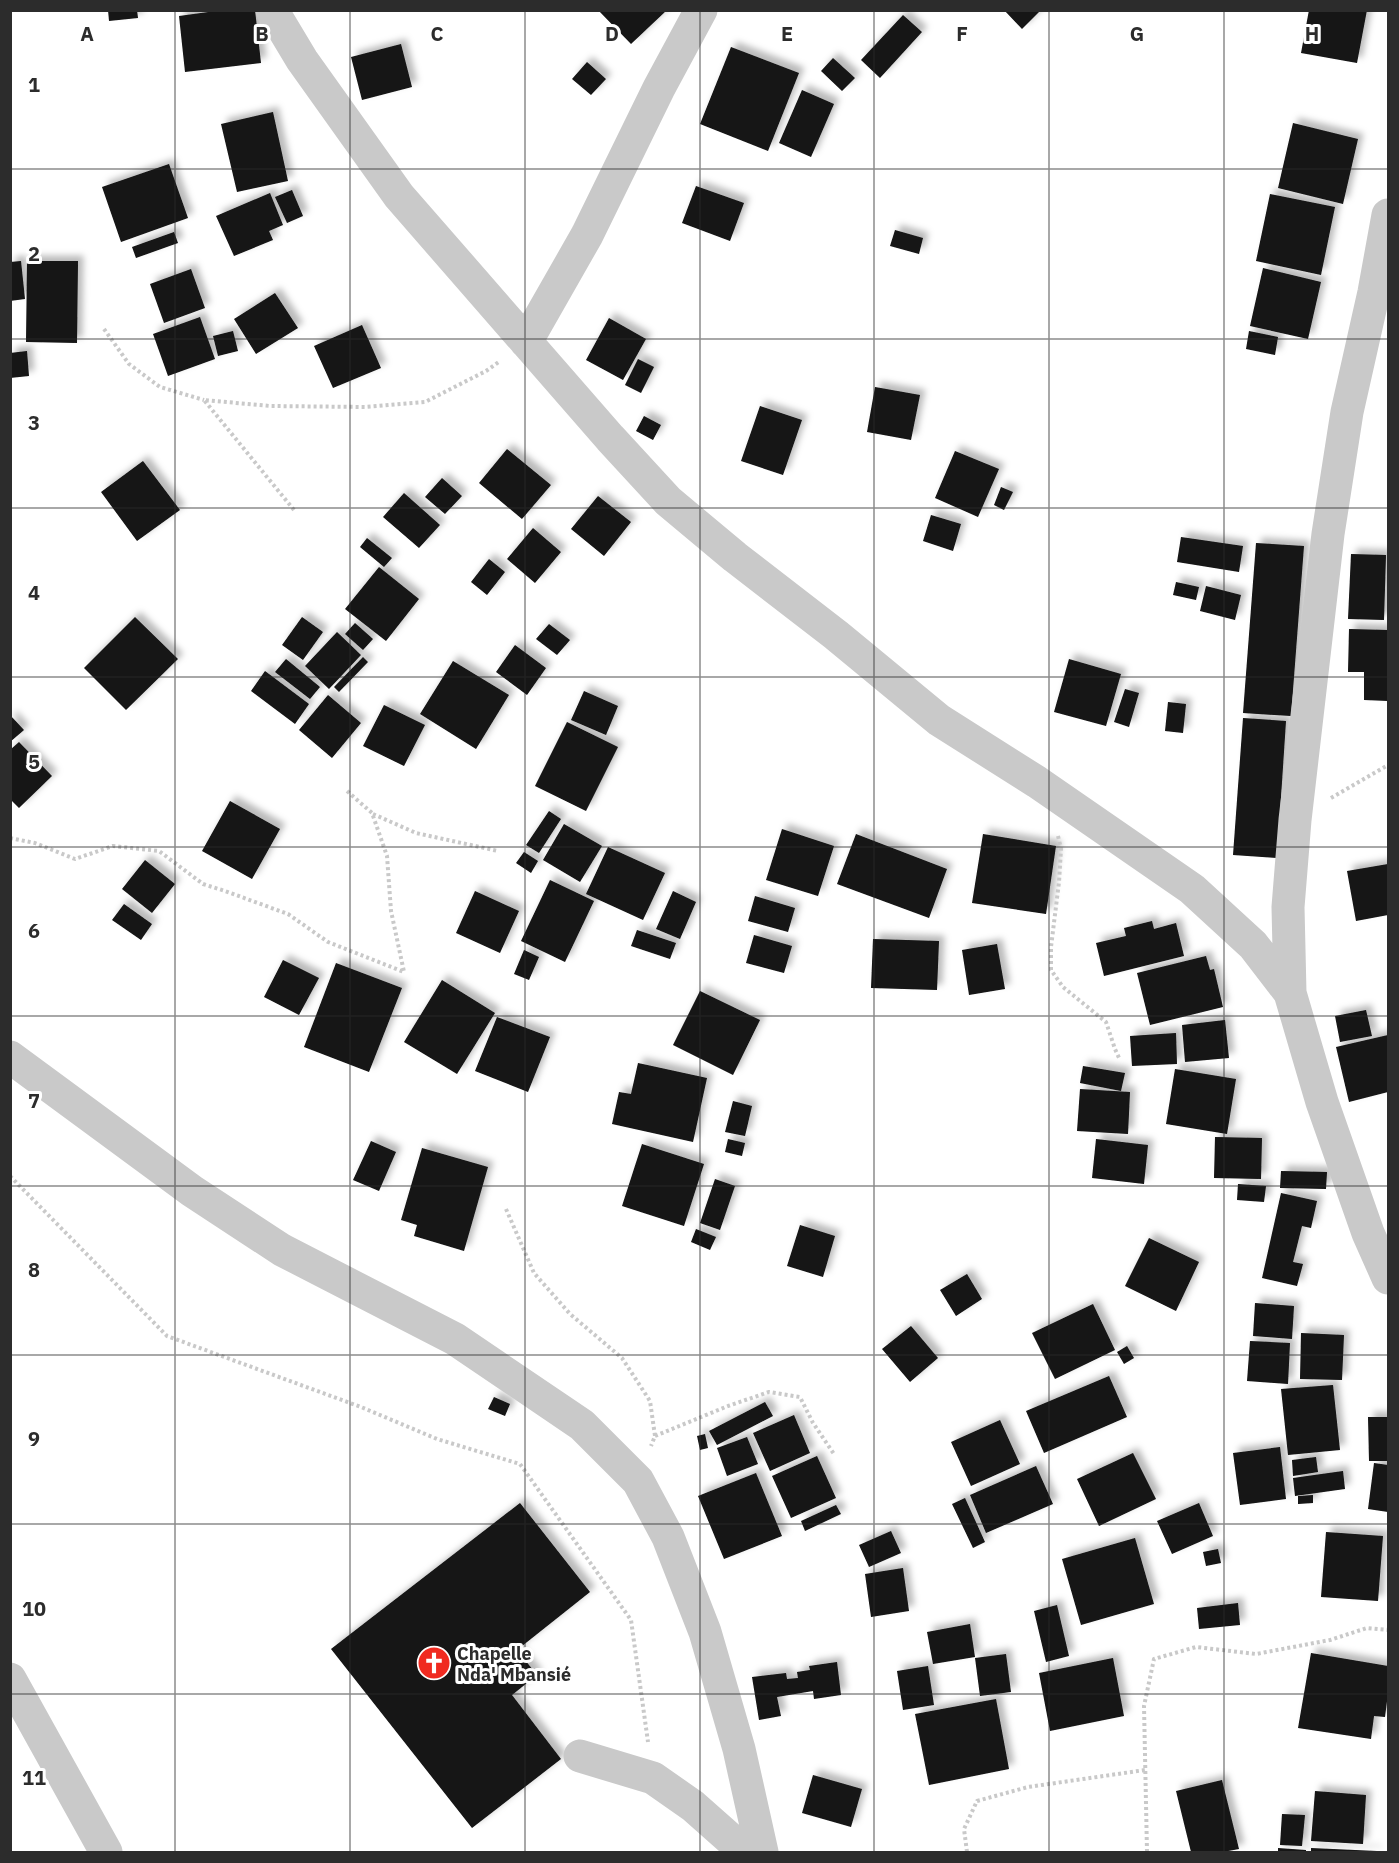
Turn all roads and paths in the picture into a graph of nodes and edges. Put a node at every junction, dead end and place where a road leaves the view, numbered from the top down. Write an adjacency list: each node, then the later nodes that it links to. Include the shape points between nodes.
1 (272, 10): 5 (street, via 302,60 399,196)
2 (701, 10): 5 (street, via 587,235)
3 (1389, 215): 12 (street, via 1347,412)
4 (104, 329): 6 (path, via 129,364 160,387)
5 (526, 342): 6 (path, via 486,371 425,402 366,407 270,406); 11 (street, via 668,501 939,720)
6 (204, 400): 7 (path)
7 (294, 510)
8 (1389, 765): 12 (path)
9 (347, 791): 10 (path)
10 (372, 813): 13 (path, via 387,856 391,911 404,972 328,942 288,914 203,884 159,851 113,846 75,859); 14 (path, via 416,833)
11 (1090, 819): 15 (street, via 1192,889 1253,945); 17 (path, via 1057,829 1061,849 1051,970 1063,987 1107,1022)
12 (1295, 820): 15 (street, via 1288,907)
13 (10, 838)
14 (498, 851)
15 (1290, 993): 20 (street, via 1322,1102 1368,1233)
16 (10, 1057): 23 (street, via 192,1191 272,1243 455,1339 582,1425)
17 (1120, 1060)
18 (10, 1176): 28 (path, via 166,1336 437,1439 520,1464 631,1620)
19 (506, 1209): 21 (path, via 534,1272 570,1314 628,1366 650,1401)
20 (1389, 1278)
21 (655, 1436): 22 (path, via 769,1392 800,1397); 23 (path)
22 (834, 1454)
23 (638, 1481): 31 (street, via 668,1537 705,1632 739,1749)
24 (1389, 1630): 27 (path, via 1367,1628 1330,1640 1256,1654 1196,1647 1154,1659 1144,1706)
25 (10, 1679): 29 (street)
26 (580, 1756): 28 (street)
27 (1145, 1770): 32 (path, via 1028,1787 976,1801 964,1828); 33 (path)
28 (652, 1778): 30 (street, via 693,1806)
29 (106, 1852)
30 (745, 1852)
31 (762, 1852)
32 (967, 1852)
33 (1147, 1852)

